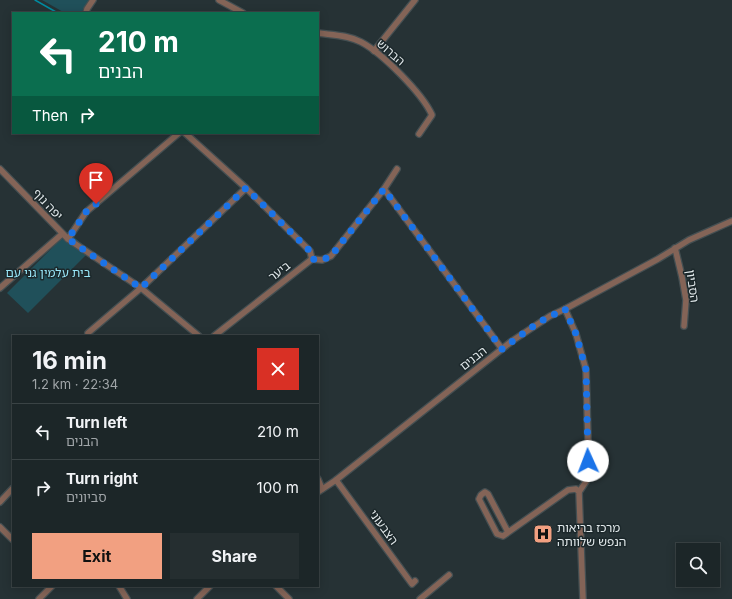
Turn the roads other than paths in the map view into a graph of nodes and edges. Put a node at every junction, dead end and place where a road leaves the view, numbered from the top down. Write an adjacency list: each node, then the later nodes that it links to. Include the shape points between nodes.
1 (93, 0): 4 (street)
2 (219, 0): 5 (street)
3 (415, 0): 7 (street)
4 (87, 12)
5 (241, 12)
6 (319, 33): 7 (street, הברוש, via 339,35 362,42)
7 (374, 51): 10 (street, הברוש, via 394,68 429,108 432,115)
8 (178, 134): 17 (street, via 86,212)
9 (186, 134): 13 (street)
10 (419, 134)
11 (0, 169): 16 (street, יפה נוף)
12 (397, 169): 14 (street, ביער)
13 (246, 188): 19 (street, via 310,251); 21 (street)
14 (384, 189): 19 (street, ביער, via 331,256 322,260); 27 (street)
15 (732, 221): 18 (street, הבנים)
16 (62, 234): 17 (street, יפה נוף); 20 (street)
17 (68, 239): 21 (street, יפה נוף)
18 (675, 248): 22 (street, הבנים); 23 (street, הסביון, via 686,300)
19 (312, 259): 26 (street, ביער)
20 (0, 288)
21 (141, 288): 24 (street); 25 (street, יפה נוף)
22 (565, 309): 27 (street, הבנים, via 539,322); 31 (street, via 576,334 586,370 589,477)
23 (684, 326)
24 (88, 333)
25 (198, 335)
26 (215, 335)
27 (502, 349): 28 (street, הבנים)
28 (336, 480): 30 (street, הבנים); 37 (street, הצבעוני, via 412,584)
29 (12, 489): 32 (street)
30 (320, 490)
31 (579, 492): 34 (street, via 576,489 568,490); 47 (street)
32 (0, 502)
33 (0, 527): 35 (street)
34 (508, 532): 34 (street, via 488,494 485,492 479,499 497,534 503,536)
35 (12, 539)
36 (449, 575): 46 (street)
37 (415, 581)
38 (51, 587): 42 (street)
39 (120, 587): 43 (street)
40 (209, 587): 44 (street)
41 (277, 587): 45 (street)
42 (39, 599)
43 (127, 599)
44 (197, 599)
45 (289, 599)
46 (420, 599)
47 (583, 599)

